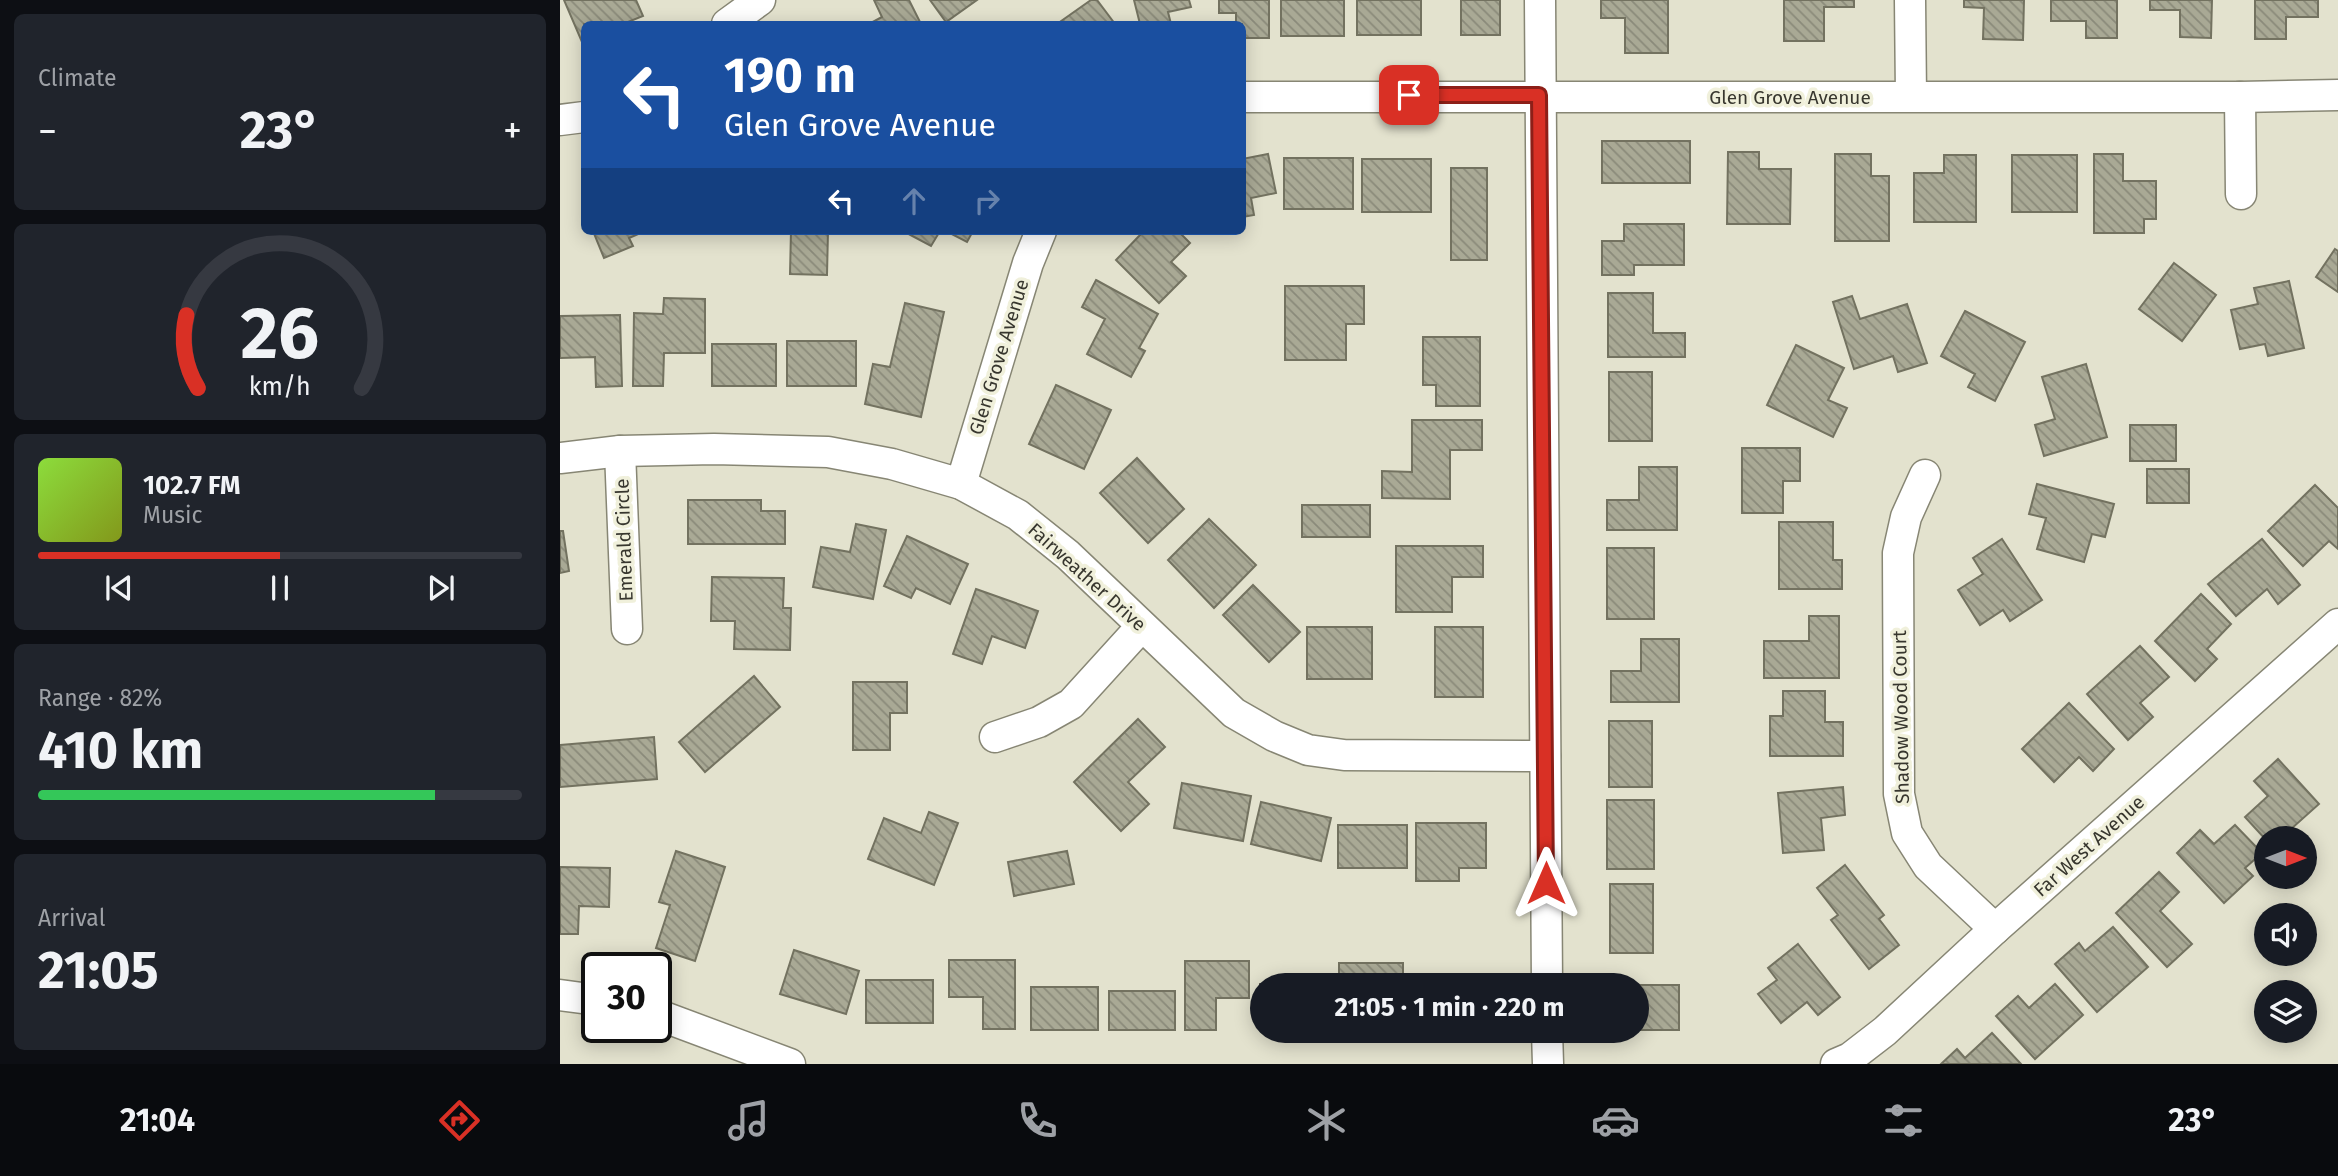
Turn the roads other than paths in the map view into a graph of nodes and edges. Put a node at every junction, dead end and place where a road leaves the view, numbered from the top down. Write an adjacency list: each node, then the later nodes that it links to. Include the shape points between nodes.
1 (760, 0): 4 (street)
2 (1540, 0): 5 (street)
3 (1910, 0): 7 (street)
4 (731, 21)
5 (1539, 95): 7 (street, Glen Grove Avenue); 8 (street, Glen Grove Avenue); 22 (street)
6 (2338, 95): 9 (street, Glen Grove Avenue)
7 (1911, 96): 9 (street, Glen Grove Avenue)
8 (1246, 97)
9 (2240, 97): 12 (street)
10 (581, 117): 11 (street)
11 (560, 120)
12 (2241, 194)
13 (1039, 235): 17 (street, Glen Grove Avenue)
14 (620, 451): 15 (street, Fairweather Drive); 17 (street, Fairweather Drive, via 828,453 892,464); 20 (street, Emerald Circle)
15 (560, 458)
16 (1925, 475): 23 (street, Shadow Wood Court, via 1906,517 1898,553 1899,794 1907,832 1928,866)
17 (961, 484): 19 (street, Fairweather Drive, via 1018,515 1107,591)
18 (2338, 624): 23 (street, Far West Avenue)
19 (1141, 627): 21 (street, via 1071,704 1039,722); 22 (street, Fairweather Drive, via 1234,713 1307,750 1344,755)
20 (627, 629)
21 (995, 737)
22 (1545, 756): 24 (street)
23 (1995, 929): 31 (street, Far West Avenue, via 1885,1031)
24 (1547, 973)
25 (560, 995): 26 (street)
26 (581, 998)
27 (672, 1020): 29 (street)
28 (1548, 1043): 30 (street)
29 (790, 1064)
30 (1548, 1064)
31 (1836, 1064)

